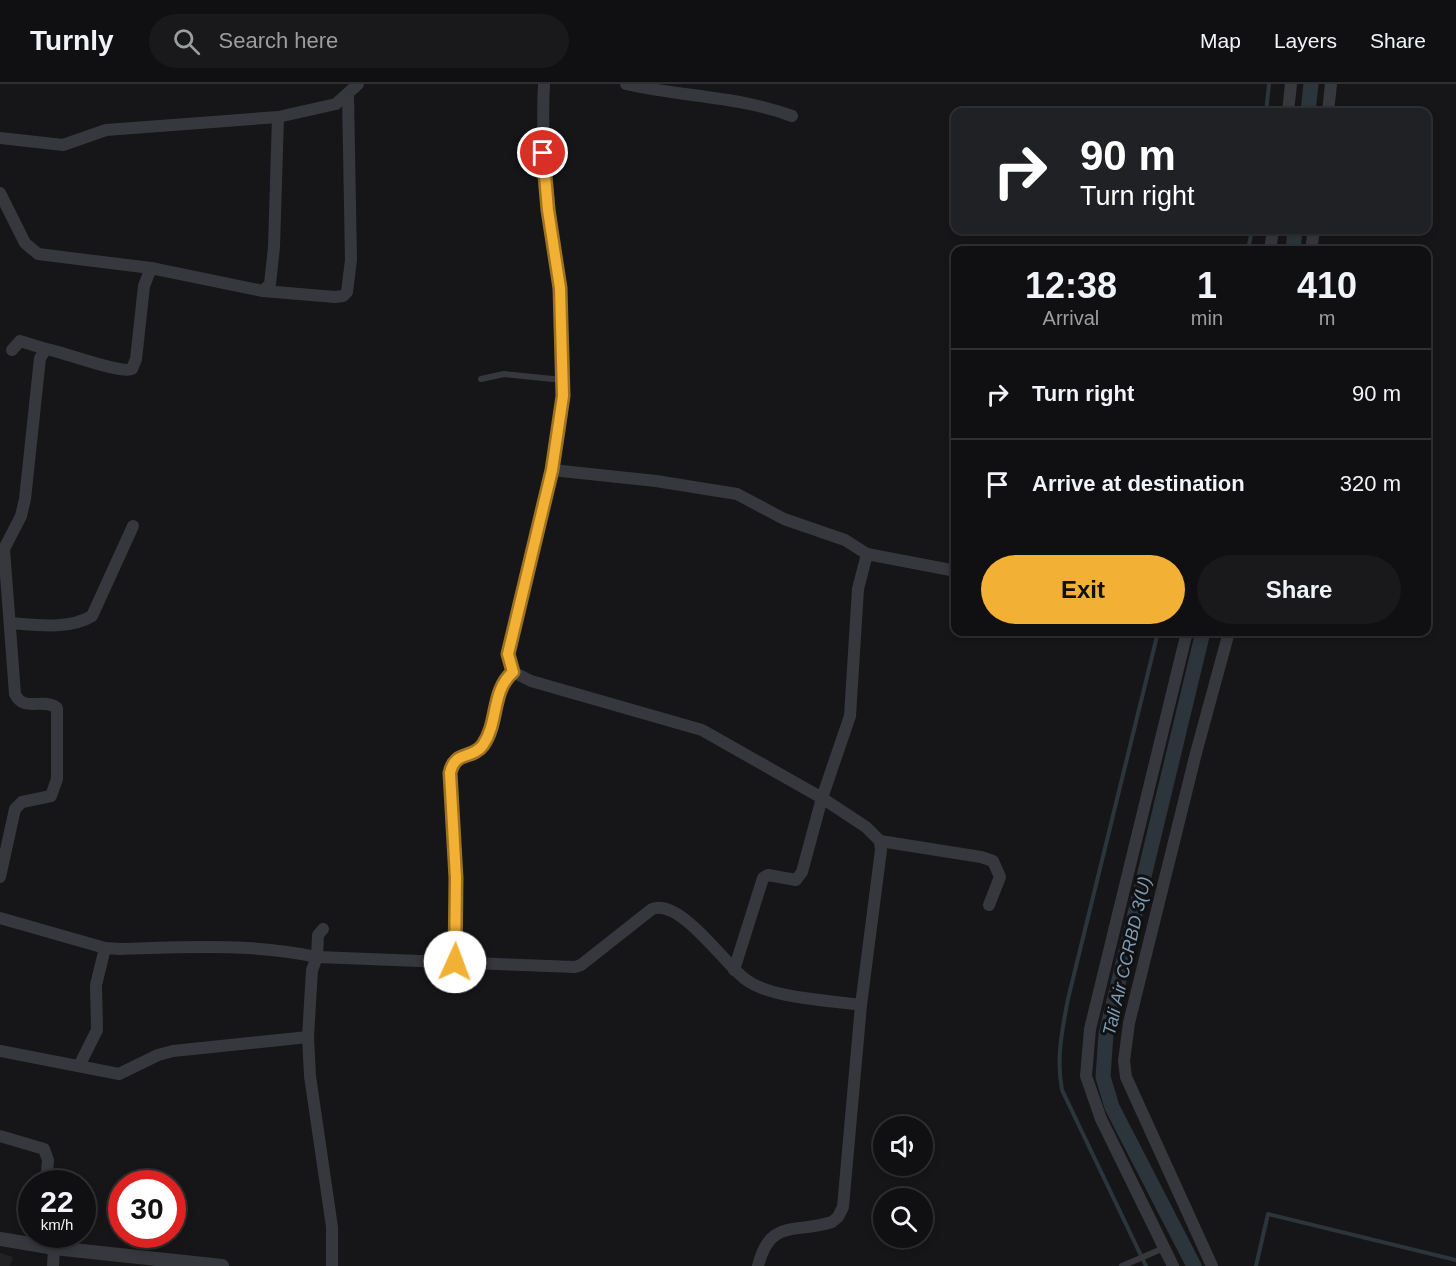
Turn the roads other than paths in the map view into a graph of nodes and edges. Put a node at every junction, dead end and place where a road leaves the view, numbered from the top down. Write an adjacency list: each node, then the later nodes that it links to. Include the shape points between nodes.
1 (358, 84): 6 (street)
2 (544, 84): 18 (street, via 543,153 560,288)
3 (626, 84): 9 (street, via 734,99)
4 (1291, 84): 7 (street)
5 (1331, 84): 8 (street)
6 (348, 95): 10 (street, via 336,104); 14 (street, via 351,260 347,292 335,297)
7 (1288, 108)
8 (1328, 108)
9 (792, 116)
10 (278, 117): 11 (street, via 106,130 63,145); 14 (street, via 274,247 270,284)
11 (0, 142)
12 (0, 193): 13 (street, via 25,243 38,254)
13 (151, 268): 14 (street); 15 (street, via 144,286 132,369 115,369 71,353)
14 (263, 291)
15 (46, 349): 16 (street, via 20,341); 23 (street, via 38,365 23,508 5,543)
16 (12, 350)
17 (481, 379): 18 (lane, via 504,374)
18 (563, 380): 19 (street)
19 (552, 470): 21 (street, via 737,494 784,519 845,540); 26 (street, via 508,654)
20 (133, 526): 23 (street, via 92,616 83,622 48,625)
21 (867, 554): 22 (street); 27 (street, via 858,590 850,716)
22 (951, 570)
23 (9, 623): 29 (street, via 18,700 25,705 47,703 57,708 57,779 51,796 22,802 15,809)
24 (1186, 636): 46 (street, via 1086,1057 1086,1076 1101,1119)
25 (1228, 636): 53 (street, via 1129,1023 1124,1061 1126,1077)
26 (513, 672): 27 (street, via 531,681 702,730); 35 (street, via 503,680 483,746 458,758 450,773 456,878)
27 (822, 798): 28 (street); 36 (street, via 799,878 768,875 761,882)
28 (880, 841): 30 (street, via 993,861 1000,878); 37 (street, via 881,863)
29 (0, 878)
30 (990, 905)
31 (0, 918): 33 (street)
32 (323, 929): 34 (street, via 316,941)
33 (105, 948): 34 (street, via 270,949); 40 (street, via 96,985 97,1030)
34 (317, 957): 35 (street); 38 (street, via 312,970)
35 (455, 962): 36 (street, via 575,967 660,907 669,909 699,932)
36 (734, 970): 37 (street, via 768,990)
37 (861, 1005): 50 (street, via 843,1207 832,1222 777,1233 765,1244)
38 (308, 1037): 40 (street, via 173,1051 119,1074); 49 (street, via 332,1227)
39 (0, 1051): 40 (street)
40 (79, 1066)
41 (0, 1136): 42 (street, via 44,1149)
42 (47, 1170)
43 (0, 1239): 44 (street)
44 (18, 1239)
45 (54, 1248): 47 (street); 48 (street)
46 (1164, 1248): 51 (lane); 52 (street)
47 (52, 1266)
48 (222, 1266)
49 (332, 1266)
50 (759, 1266)
51 (1122, 1266)
52 (1173, 1266)
53 (1212, 1266)

